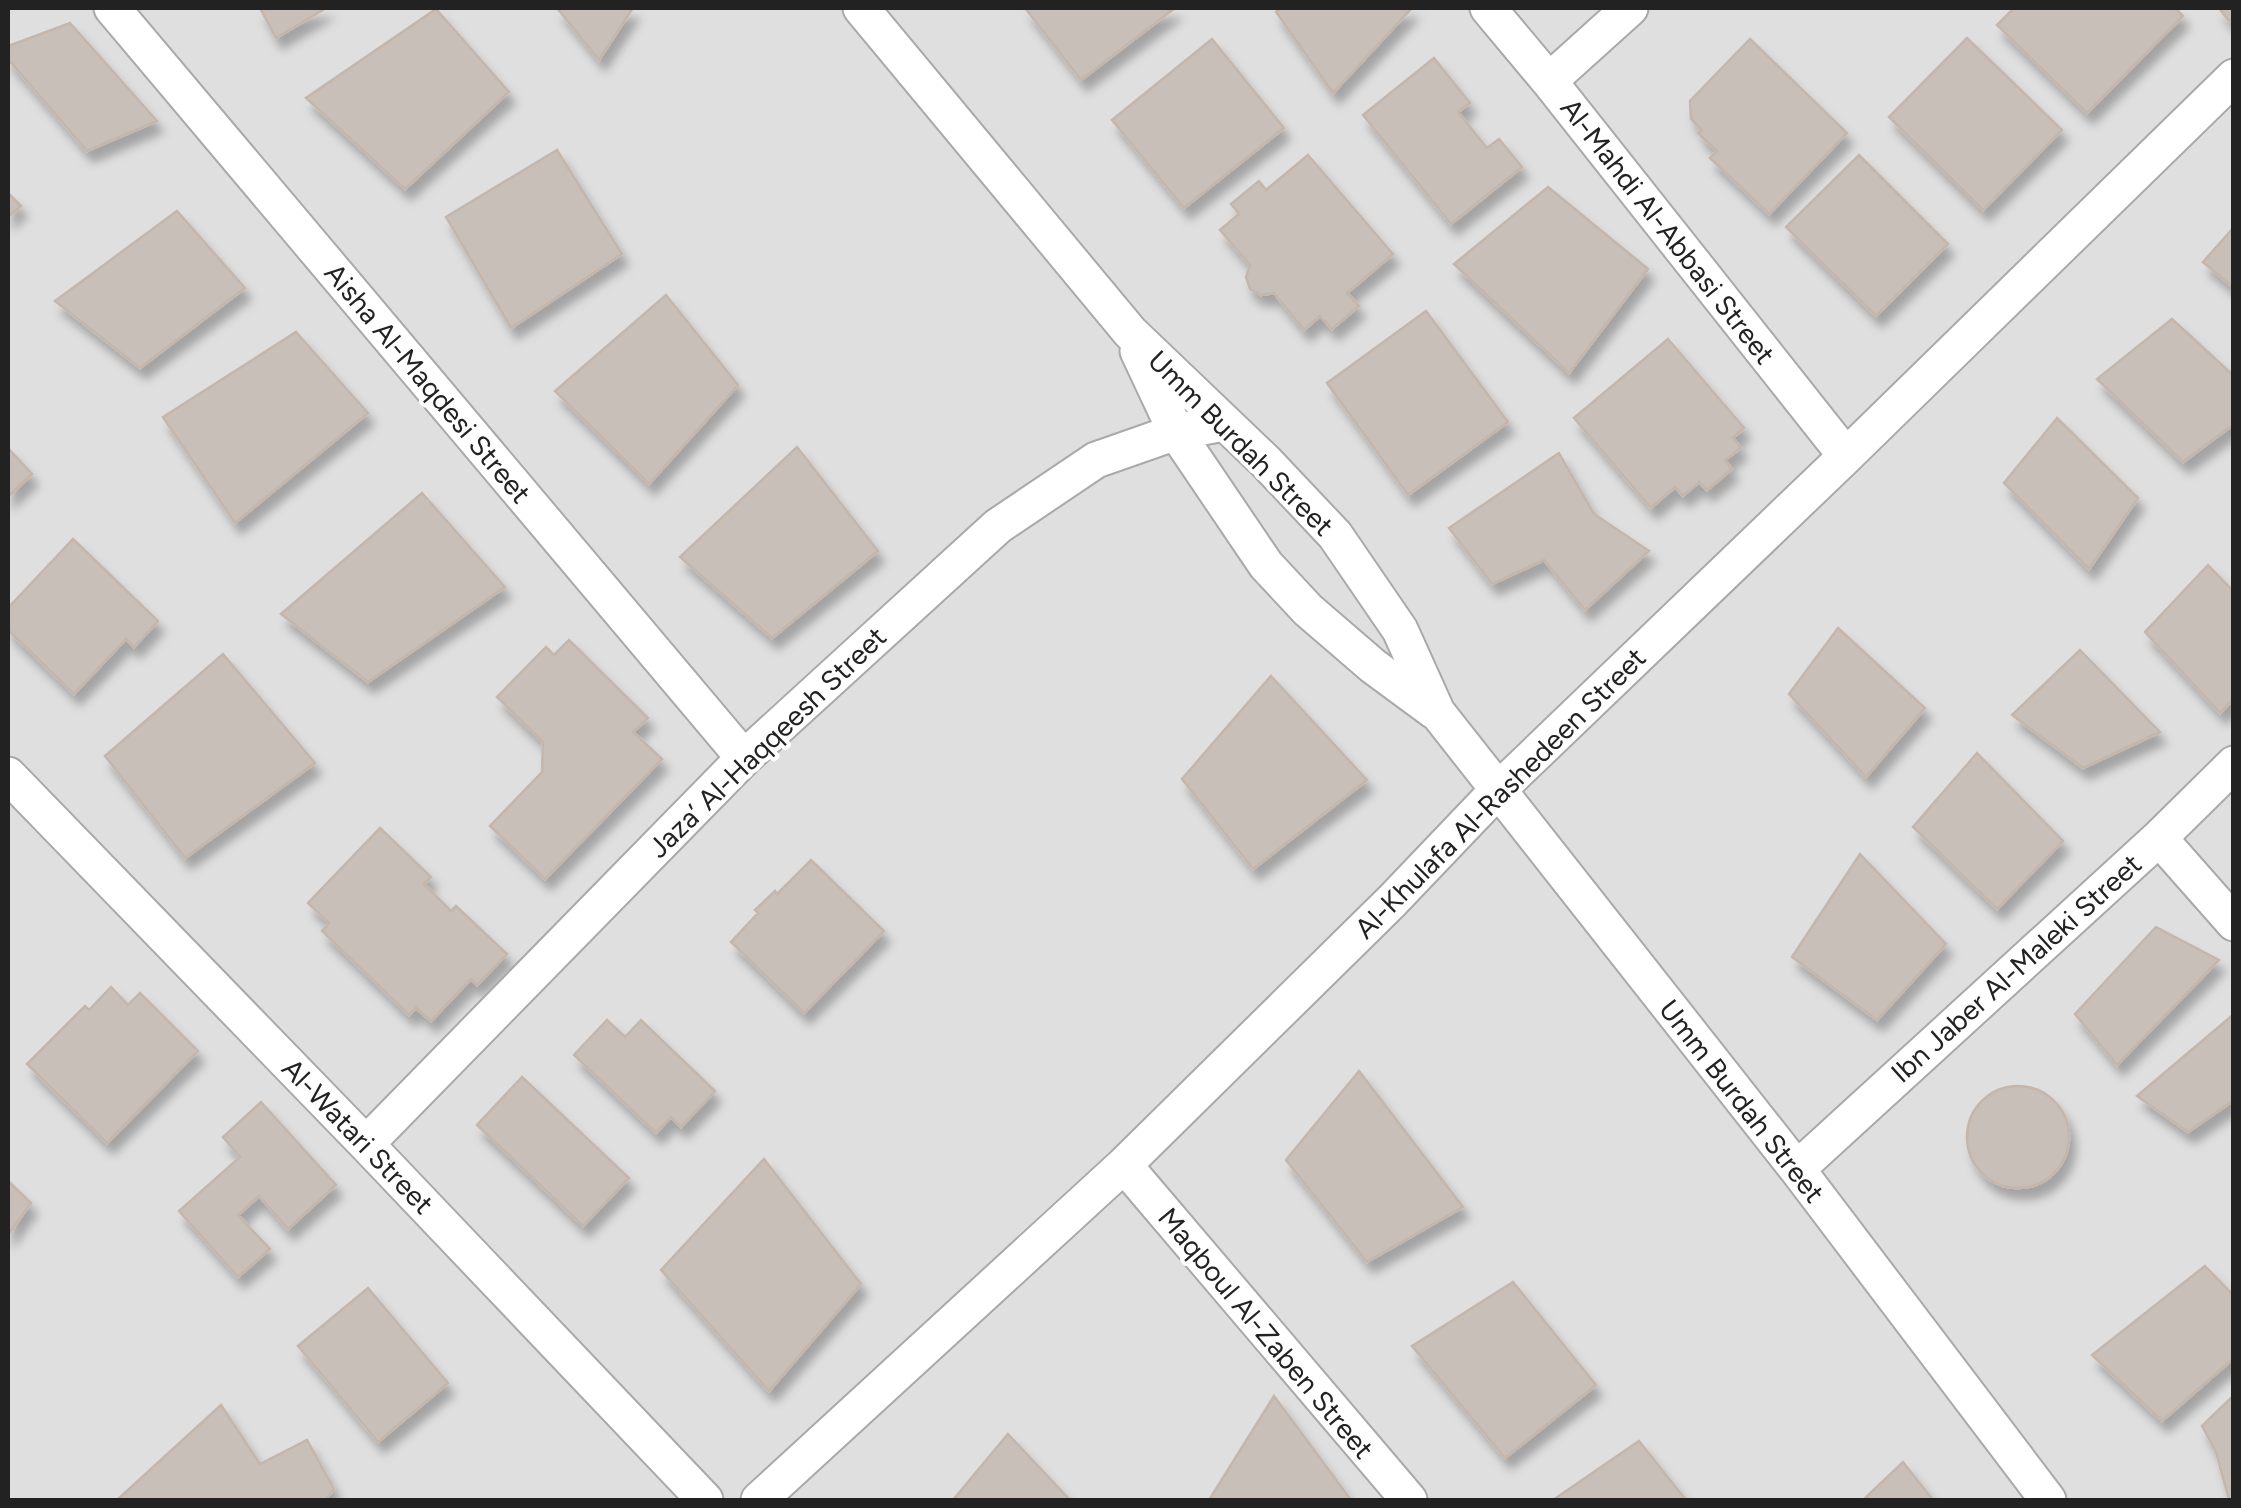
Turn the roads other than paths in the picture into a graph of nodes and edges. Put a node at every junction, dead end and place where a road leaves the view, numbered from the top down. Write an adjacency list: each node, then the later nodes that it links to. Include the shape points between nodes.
1 (112, 8): 12 (street, Aisha Al-Maqdesi Street)
2 (860, 8): 7 (street, Umm Burdah Street)
3 (1488, 8): 6 (street, Al-Mahdi Al-Abbasi Street)
4 (1630, 8): 6 (street)
5 (2234, 77): 10 (street, Al-Khulafa Al-Rashedeen Street)
6 (1549, 81): 10 (street, Al-Mahdi Al-Abbasi Street)
7 (1130, 332): 8 (street, Umm Burdah Street); 9 (street, Umm Burdah Street)
8 (1224, 424): 9 (street, Jaza’ Al-Haqqeesh Street); 11 (street, Umm Burdah Street, via 1335,536 1400,630)
9 (1176, 432): 11 (street, Umm Burdah Street, via 1266,566 1373,666); 12 (street, Jaza’ Al-Haqqeesh Street, via 1096,460 998,526)
10 (1846, 456): 15 (street, Al-Khulafa Al-Rashedeen Street)
11 (1436, 712): 15 (street, Umm Burdah Street)
12 (744, 758): 18 (street, Jaza’ Al-Haqqeesh Street)
13 (2234, 764): 16 (street, Ibn Jaber Al-Maleki Street)
14 (8, 775): 18 (street, Al-Watari Street)
15 (1497, 790): 19 (street, Al-Khulafa Al-Rashedeen Street); 20 (street, Umm Burdah Street)
16 (2159, 838): 17 (street); 20 (street, Ibn Jaber Al-Maleki Street)
17 (2234, 924)
18 (366, 1144): 22 (street, Al-Watari Street)
19 (1124, 1164): 23 (street, Al-Khulafa Al-Rashedeen Street); 24 (street, Maqboul Al-Zaben Street)
20 (1797, 1169): 21 (street, Umm Burdah Street)
21 (2048, 1498)
22 (705, 1500)
23 (759, 1500)
24 (1409, 1500)

